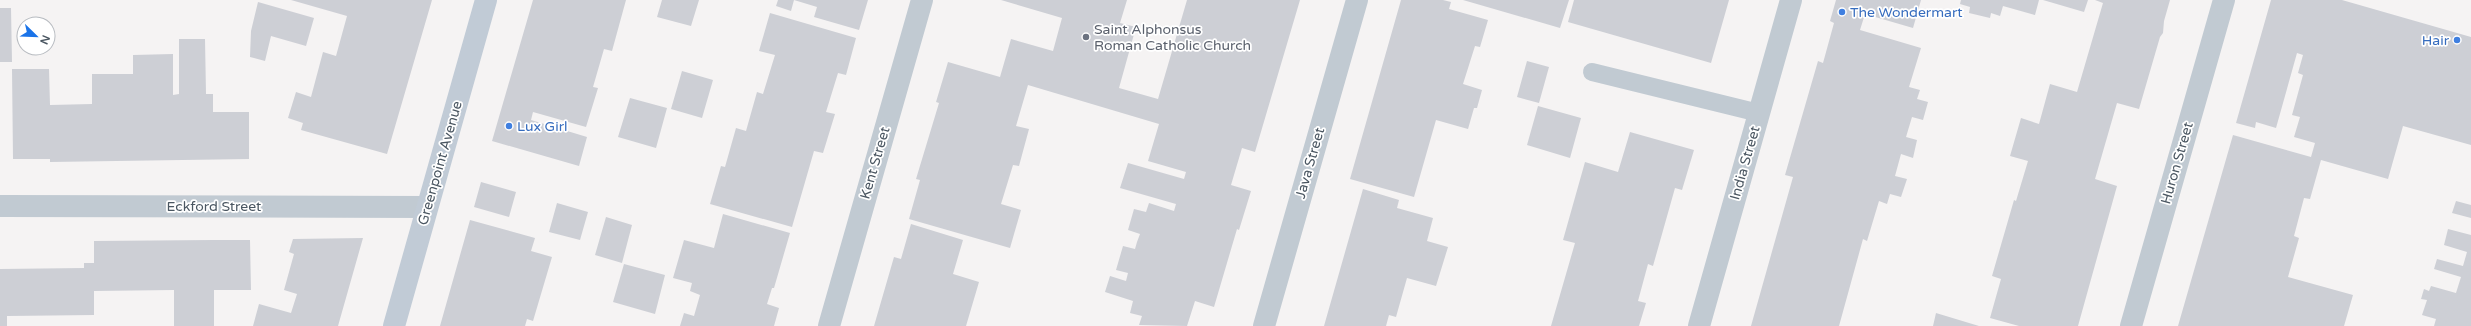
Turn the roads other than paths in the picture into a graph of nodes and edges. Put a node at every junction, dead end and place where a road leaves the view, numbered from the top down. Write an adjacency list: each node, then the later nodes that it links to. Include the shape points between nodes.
1 (486, 0): 9 (main road, Greenpoint Avenue)
2 (922, 0): 11 (street, Kent Street)
3 (1357, 0): 12 (street, Java Street)
4 (1791, 0): 7 (street, India Street)
5 (2224, 0): 14 (street, Huron Street)
6 (1592, 72): 7 (lane)
7 (1759, 113): 13 (street, India Street)
8 (0, 206): 9 (street, Eckford Street)
9 (427, 207): 10 (main road, Greenpoint Avenue)
10 (394, 326)
11 (829, 326)
12 (1264, 326)
13 (1698, 326)
14 (2131, 326)

